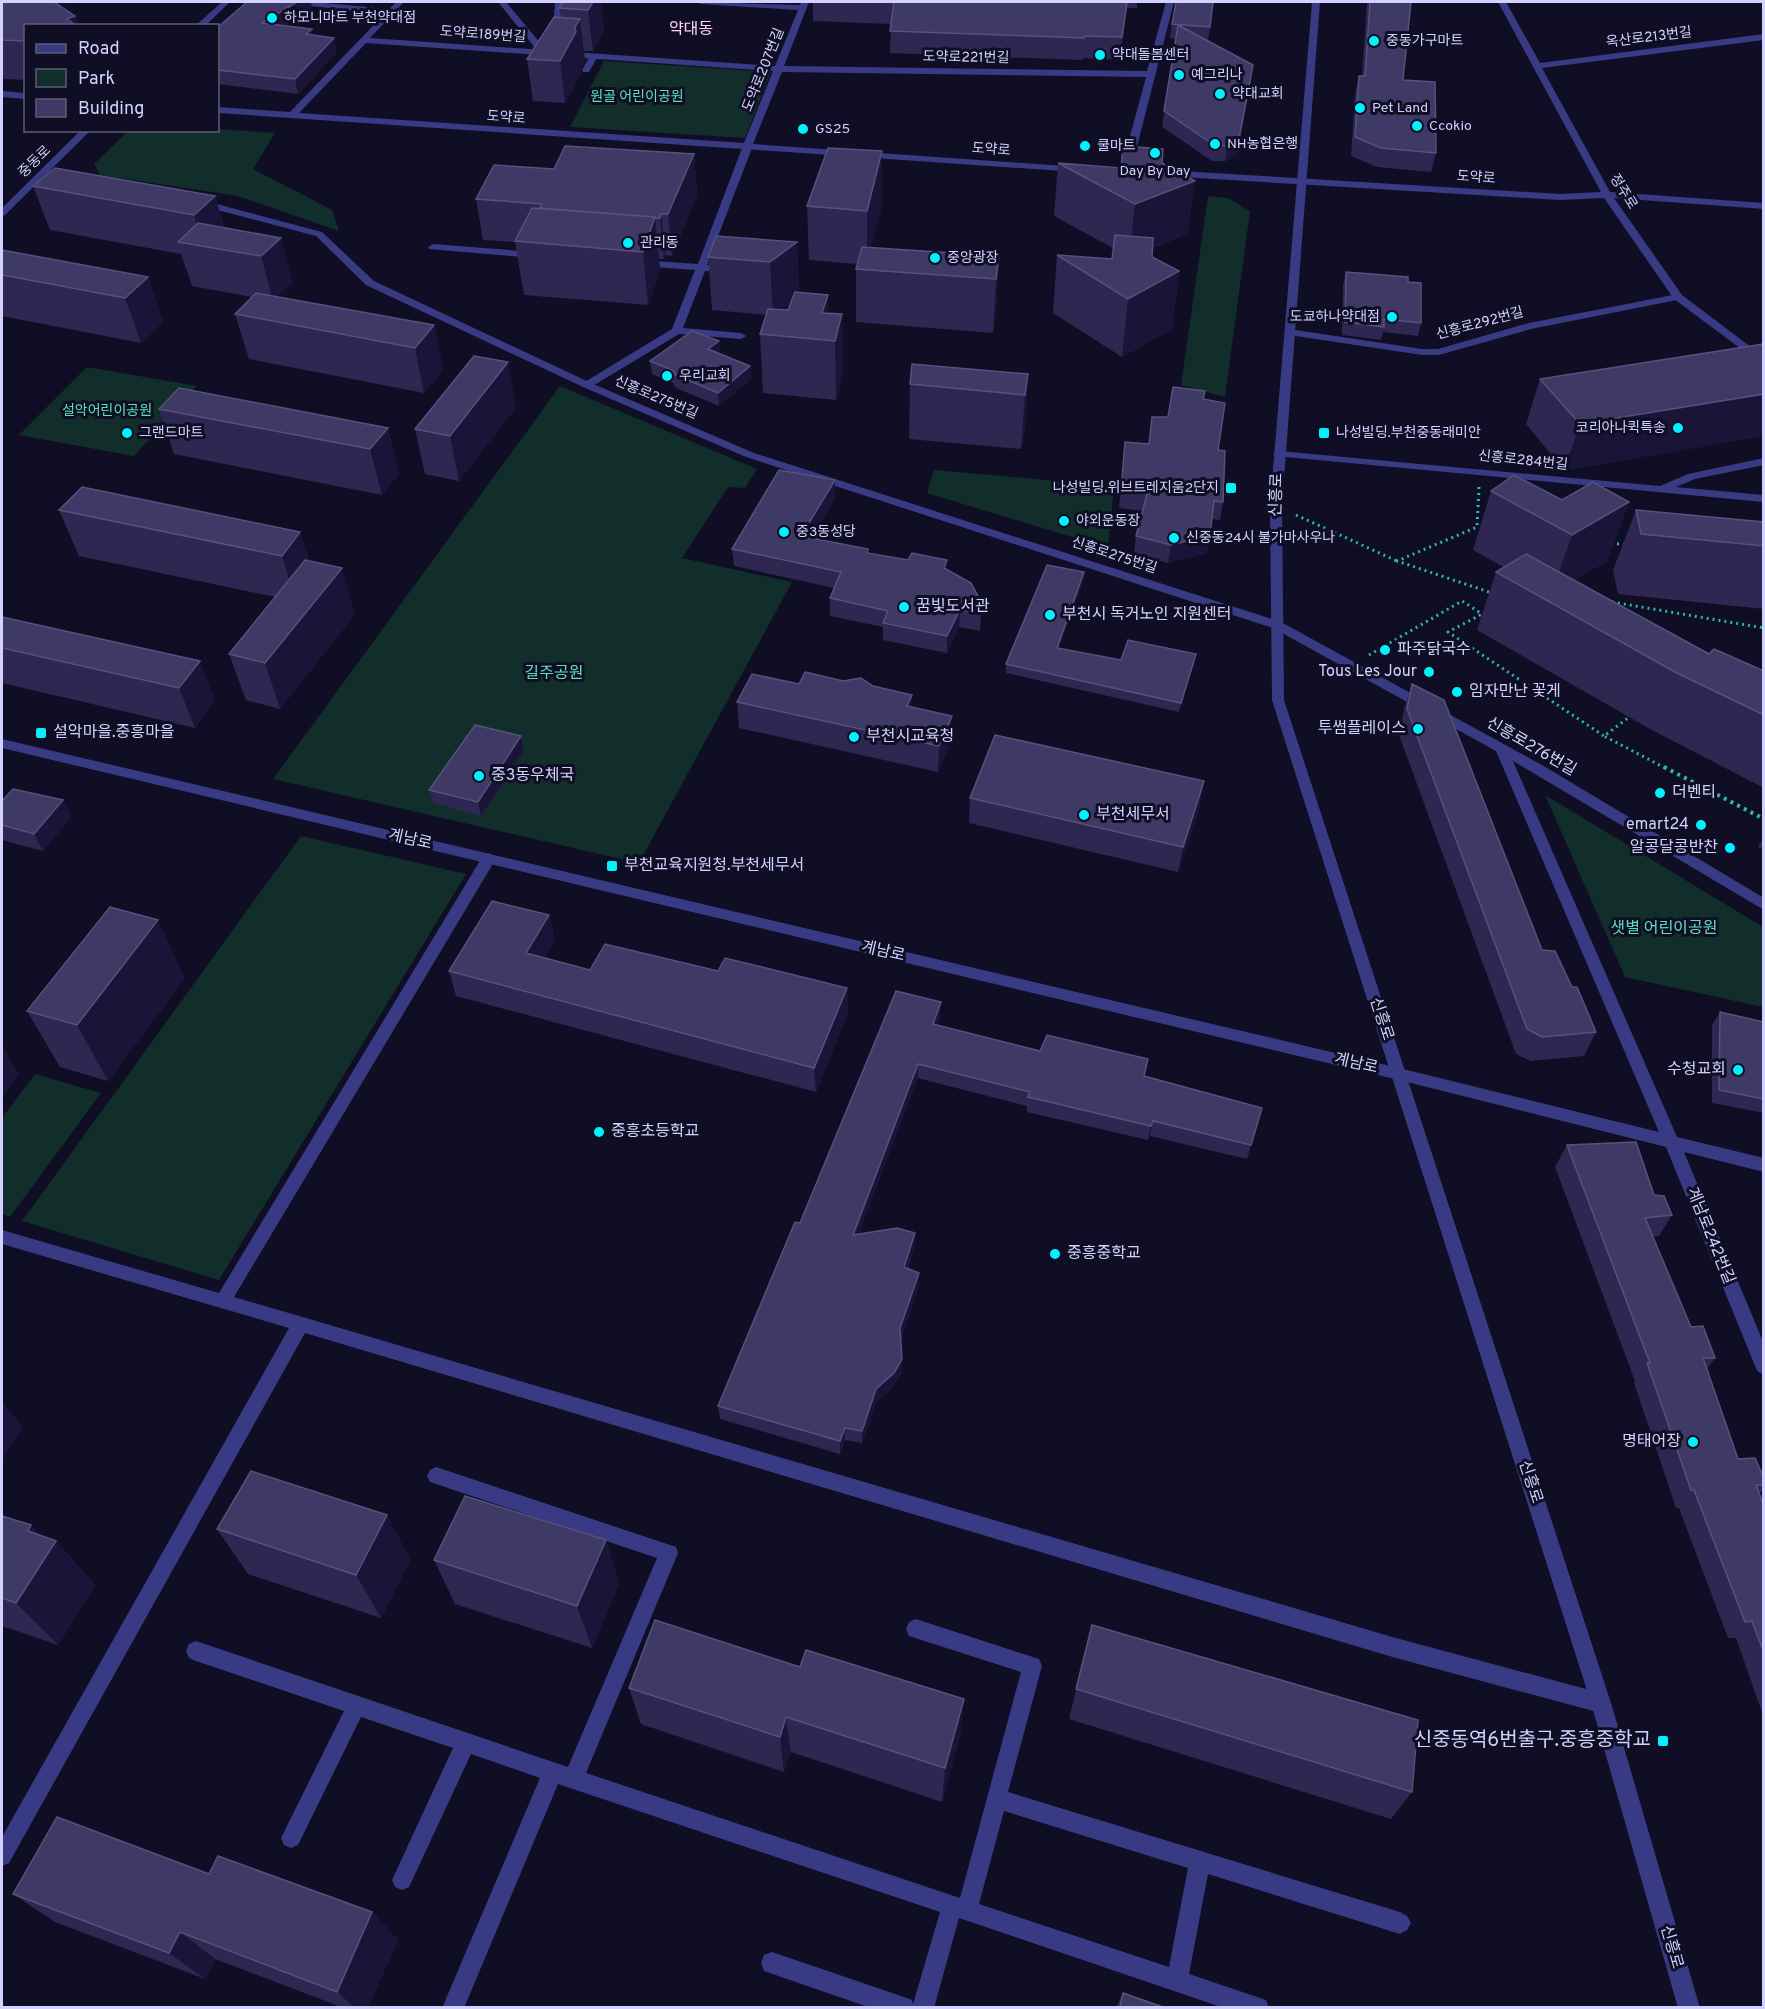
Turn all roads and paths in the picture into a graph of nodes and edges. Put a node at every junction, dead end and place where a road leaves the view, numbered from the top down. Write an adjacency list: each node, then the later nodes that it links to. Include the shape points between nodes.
1 (226, 2): 12 (street)
2 (294, 2): 11 (street)
3 (400, 2): 11 (street)
4 (502, 2): 15 (street)
5 (559, 2): 15 (street, via 558,17)
6 (701, 2): 10 (street)
7 (1170, 2): 20 (street)
8 (1316, 2): 32 (street, 신흥로)
9 (1502, 2): 17 (street, 정주로)
10 (804, 5): 18 (street, 도약로207번길)
11 (390, 12): 14 (street)
12 (201, 24)
13 (1764, 37): 17 (street, 옥산로213번길)
14 (363, 40): 15 (street, 도약로189번길); 24 (street)
15 (543, 52): 16 (street, 도약로189번길)
16 (594, 56): 18 (street, 도약로189번길); 19 (street)
17 (1538, 66): 33 (street, 정주로)
18 (780, 69): 20 (street, 도약로221번길); 26 (street, 도약로207번길)
19 (586, 70)
20 (1150, 74): 29 (street)
21 (2, 94): 22 (street)
22 (24, 96)
23 (219, 110): 24 (street, 도약로)
24 (291, 116): 26 (street, 도약로)
25 (85, 132): 36 (street, 중동로, via 48,175)
26 (747, 148): 27 (street, 도약로); 40 (street, 도약로207번길)
27 (1090, 170)
28 (1113, 171): 29 (street)
29 (1125, 172): 30 (street)
30 (1137, 172)
31 (1149, 173): 32 (street, 도약로)
32 (1302, 180): 33 (street, 도약로, via 1560,198); 44 (street, 신흥로)
33 (1607, 195): 35 (street, 도약로); 42 (street, 정주로)
34 (189, 201): 47 (street, 신흥로275번길, via 319,234 370,283)
35 (1764, 206)
36 (2, 213)
37 (434, 247): 38 (street)
38 (541, 255)
39 (633, 262): 40 (street)
40 (702, 267): 41 (street); 43 (street, 도약로207번길)
41 (741, 270)
42 (1678, 297): 44 (street, 신흥로292번길, via 1529,326 1439,352); 46 (street, 정주로)
43 (677, 331): 45 (street); 47 (street)
44 (1289, 332): 48 (street, 신흥로)
45 (741, 336)
46 (1764, 363)
47 (587, 385): 63 (street, 신흥로275번길, via 750,455)
48 (1279, 454): 50 (street, 신흥로284번길); 53 (street, 신흥로)
49 (1764, 461): 51 (street, via 1692,476)
50 (1480, 472): 51 (street, 신흥로284번길); 54 (path)
51 (1663, 489): 52 (street, 신흥로284번길)
52 (1764, 499)
53 (1276, 505): 58 (path); 63 (street, 신흥로)
54 (1477, 527): 55 (path); 58 (path)
55 (1488, 528)
56 (1603, 542): 57 (path)
57 (1637, 546)
58 (1397, 561): 59 (path)
59 (1498, 595)
60 (1603, 602): 64 (path)
61 (1491, 609): 62 (path)
62 (1482, 614): 65 (path, via 1462,601); 67 (path, via 1448,632)
63 (1277, 625): 65 (street, 신흥로276번길); 73 (street, 신흥로, via 1278,700)
64 (1764, 627)
65 (1353, 664): 69 (street, 신흥로276번길)
66 (1640, 710): 67 (path)
67 (1604, 736): 70 (path)
68 (2, 744): 71 (street, 계남로)
69 (1502, 750): 72 (street, 신흥로276번길); 74 (street, 계남로242번길)
70 (1764, 819)
71 (489, 858): 73 (street, 계남로); 77 (street)
72 (1764, 905)
73 (1399, 1074): 74 (street, 계남로); 84 (street, 신흥로)
74 (1672, 1143): 75 (street, 계남로); 79 (street, 계남로242번길)
75 (1764, 1165)
76 (2, 1238): 77 (street)
77 (224, 1301): 78 (street)
78 (301, 1324): 84 (street, via 1396,1648); 91 (street)
79 (1756, 1331): 80 (street, 계남로242번길)
80 (1764, 1366)
81 (436, 1476): 88 (street, via 669,1553)
82 (916, 1629): 89 (street, via 1032,1666)
83 (196, 1651): 85 (street)
84 (1601, 1703): 102 (street, 신흥로)
85 (357, 1706): 86 (street); 90 (street)
86 (466, 1743): 87 (street); 93 (street)
87 (553, 1772): 88 (street); 98 (street)
88 (573, 1779): 94 (street)
89 (997, 1799): 92 (street); 94 (street)
90 (291, 1838)
91 (2, 1856)
92 (1200, 1862): 95 (street); 97 (street)
93 (402, 1880)
94 (959, 1908): 97 (street); 100 (street)
95 (1400, 1923)
96 (772, 1962): 99 (street)
97 (1177, 1981): 101 (street)
98 (453, 2007)
99 (904, 2007)
100 (923, 2007)
101 (1258, 2007)
102 (1689, 2007)

